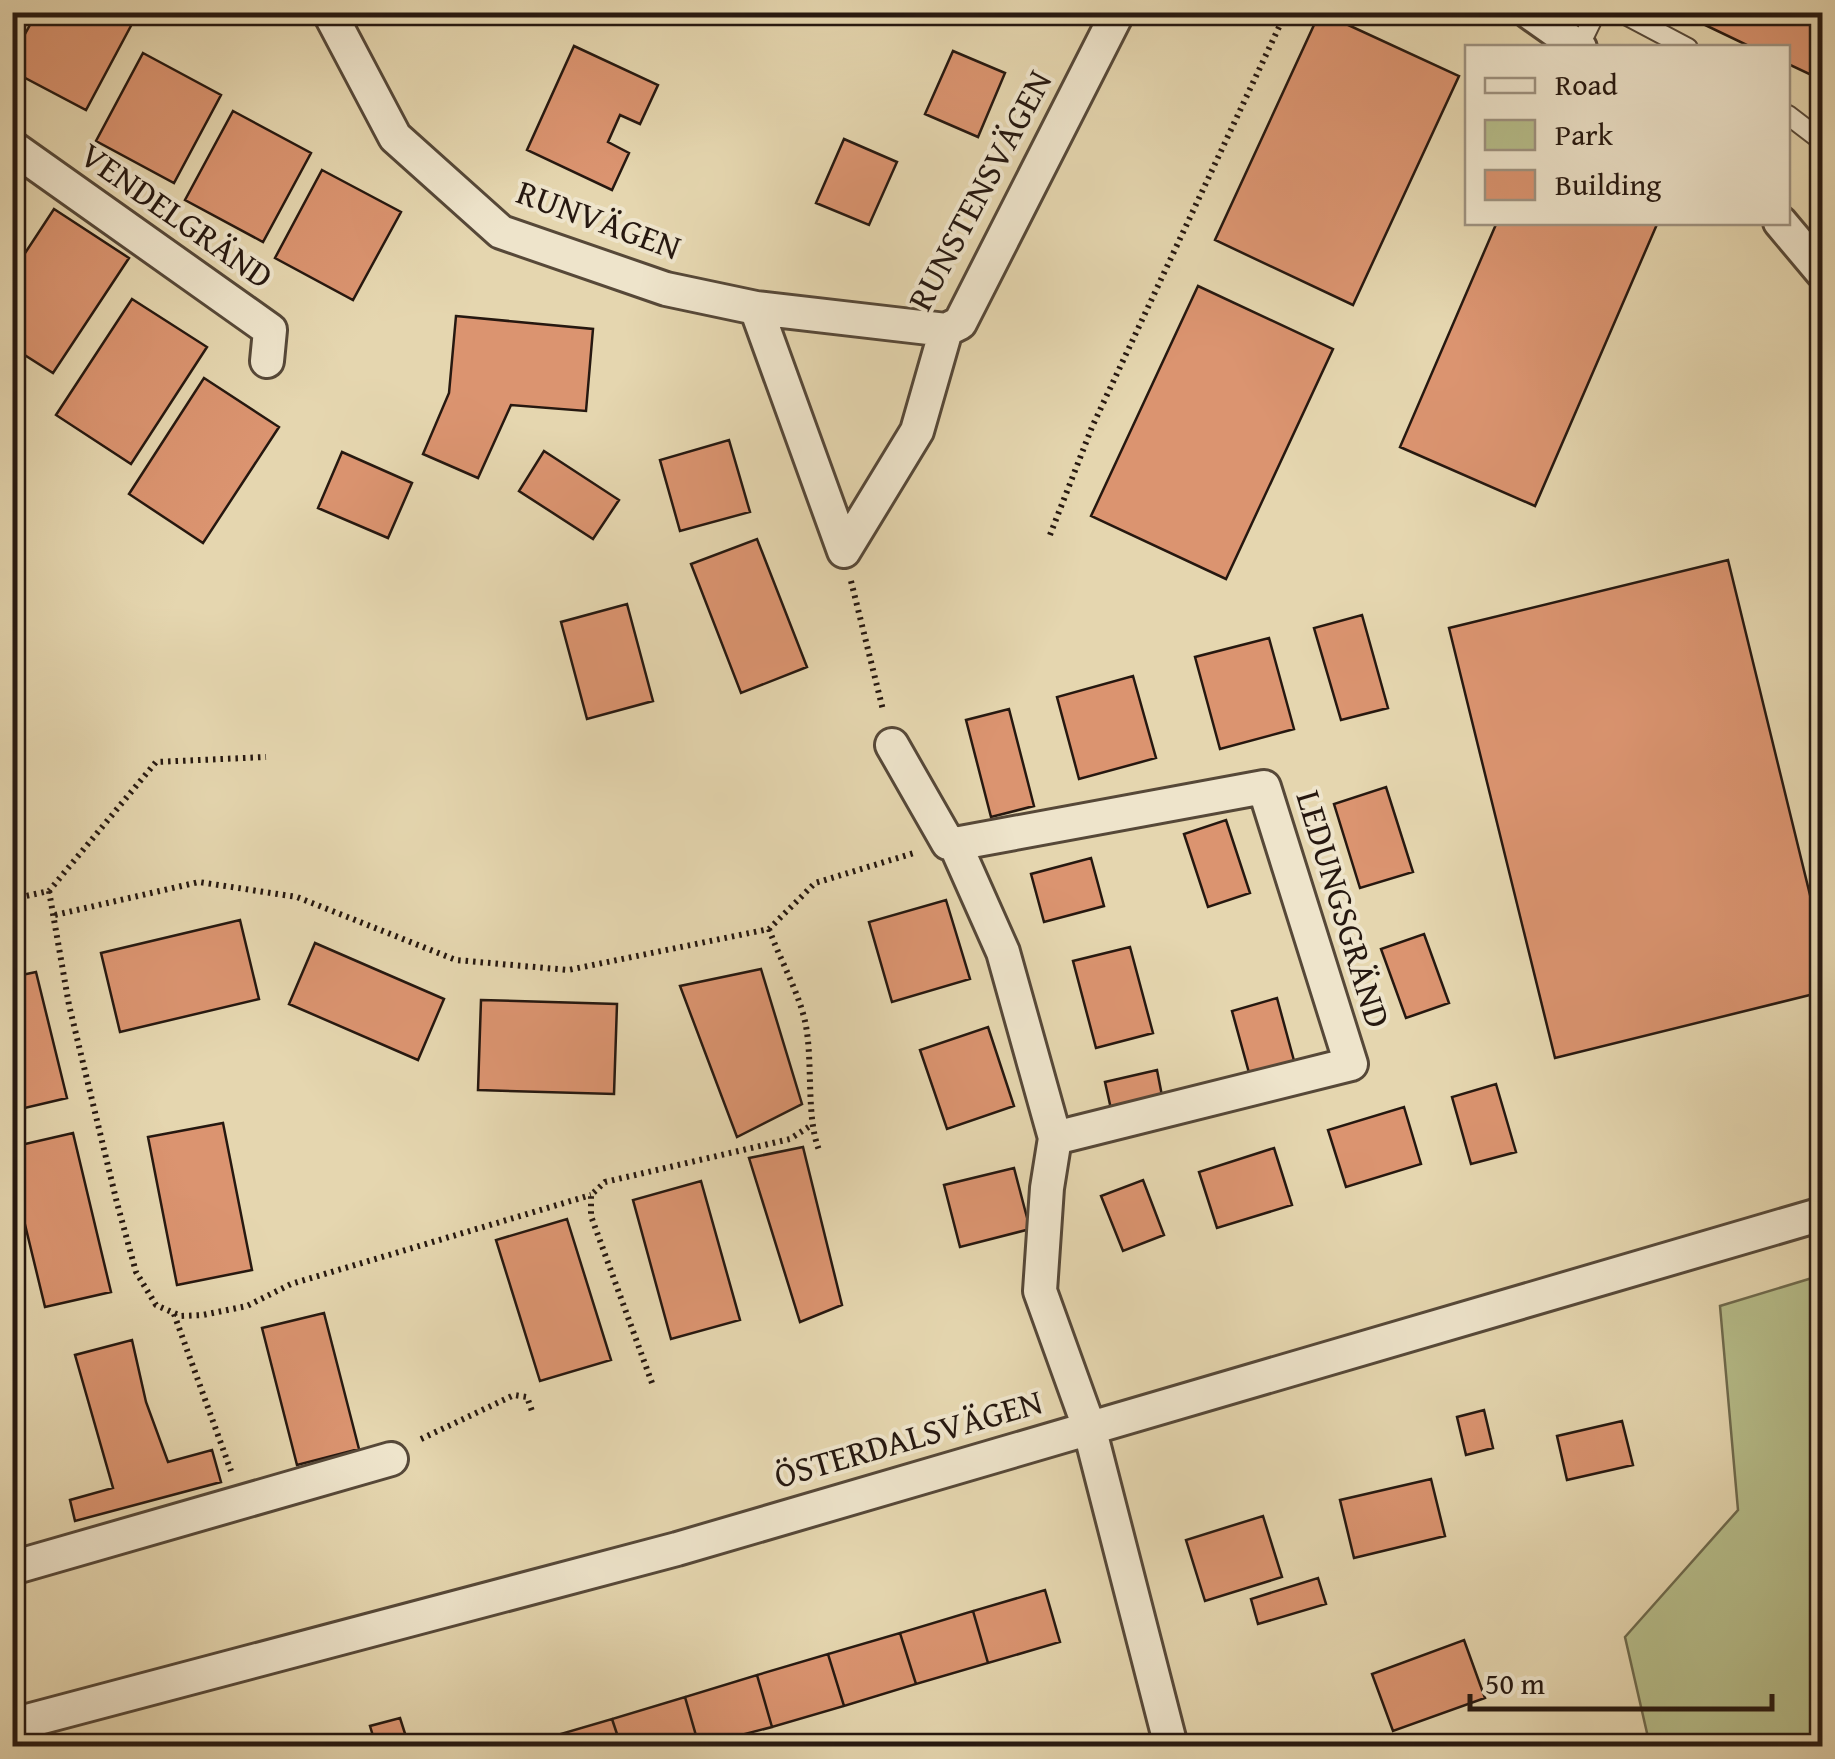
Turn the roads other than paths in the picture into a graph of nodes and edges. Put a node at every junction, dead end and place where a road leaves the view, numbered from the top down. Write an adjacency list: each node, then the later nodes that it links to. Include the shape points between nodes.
1 (329, 12): 14 (street, RUNVÄGEN, via 395,137 501,232 666,289)
2 (1118, 12): 15 (street, RUNSTENSVÄGEN, via 960,323)
3 (1596, 12): 7 (lane)
4 (1620, 12): 8 (lane)
5 (1534, 14): 6 (street)
6 (1577, 45)
7 (1581, 45)
8 (1682, 45)
9 (1790, 116): 10 (lane)
10 (1822, 141)
11 (12, 147): 16 (street, VENDELGRÄND, via 270,330)
12 (1783, 225): 13 (street)
13 (1822, 272)
14 (756, 308): 15 (street, RUNVÄGEN); 15 (street, RUNSTENSVÄGEN, via 844,551 917,432)
15 (946, 330)
16 (267, 361)
17 (892, 744): 18 (street)
18 (952, 843): 19 (street, via 1003,952); 19 (street, LEDUNGSGRÄND, via 1264,787 1351,1064)
19 (1056, 1138): 21 (street, via 1040,1291)
20 (1822, 1214): 21 (street, ÖSTERDALSVÄGEN)
21 (1090, 1426): 24 (street, ÖSTERDALSVÄGEN, via 677,1549); 25 (street)
22 (391, 1459): 23 (street)
23 (12, 1568)
24 (12, 1725)
25 (1171, 1746)

